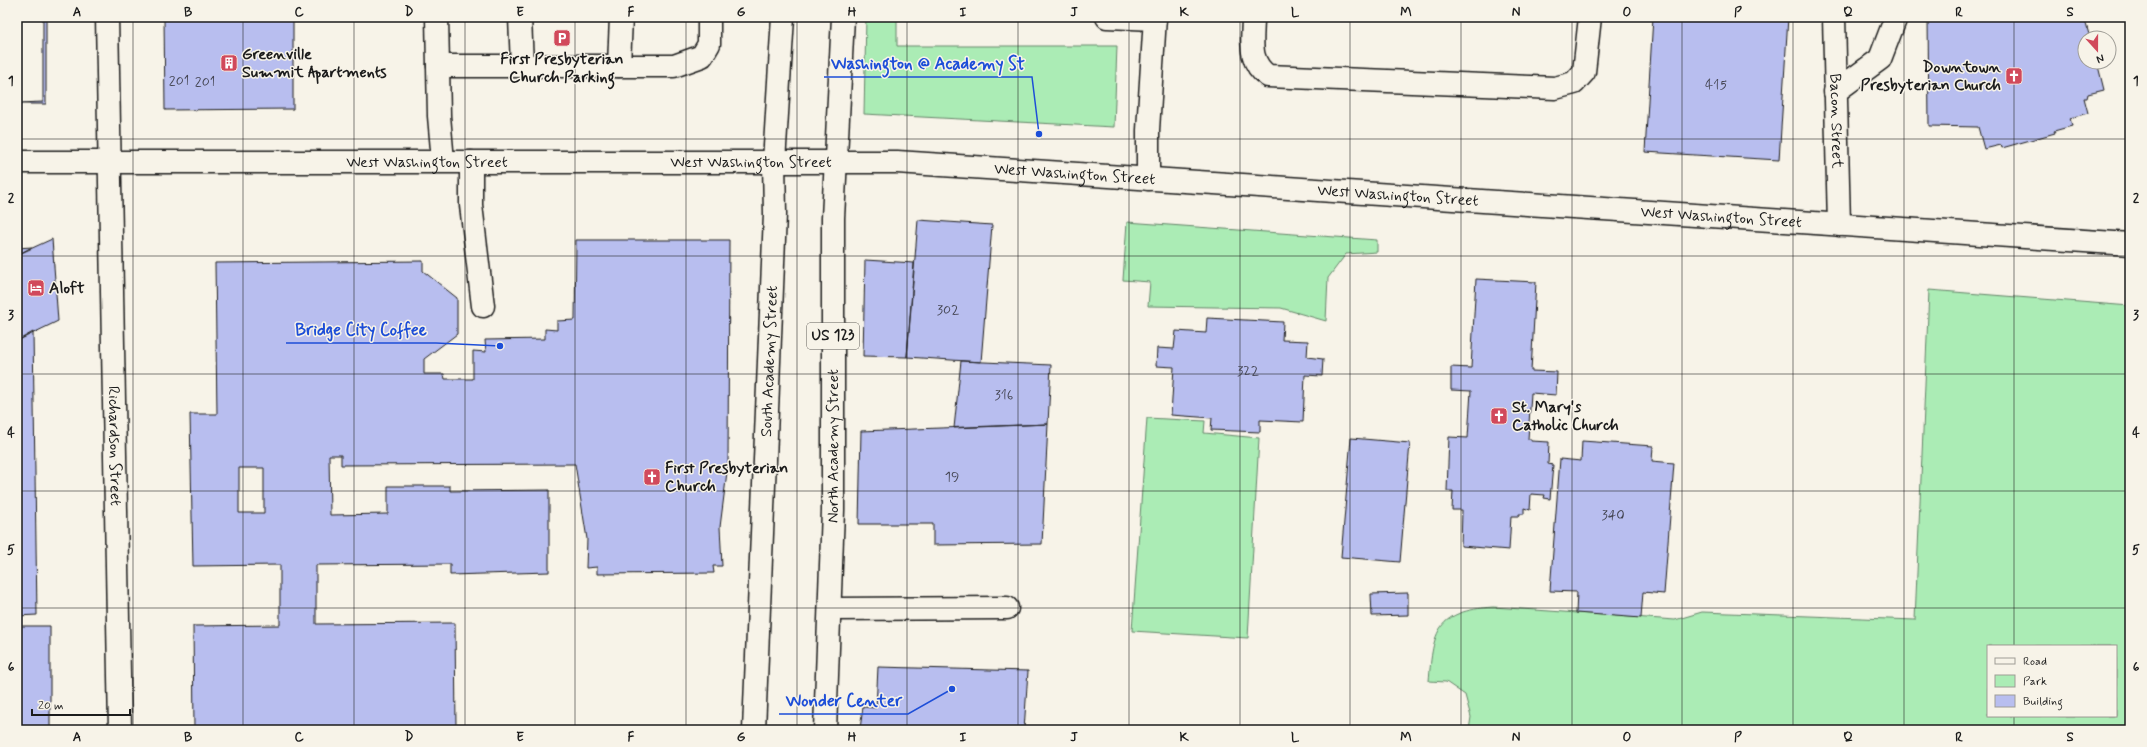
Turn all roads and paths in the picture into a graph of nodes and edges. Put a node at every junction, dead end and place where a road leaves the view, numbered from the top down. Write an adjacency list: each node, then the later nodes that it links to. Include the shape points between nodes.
1 (107, 17): 19 (main road, Richardson Street)
2 (437, 17): 14 (main road)
3 (520, 17): 15 (main road)
4 (621, 17): 16 (main road)
5 (709, 17): 16 (main road, via 709,44 702,56 674,66)
6 (783, 17): 22 (main road, South Academy Street)
7 (843, 17): 23 (main road, US 123)
8 (1107, 17): 13 (main road)
9 (1253, 17): 10 (main road, via 1253,58 1259,70 1268,76 1555,88 1574,83 1584,72)
10 (1590, 17)
11 (1834, 17): 17 (main road, Bacon Street)
12 (1896, 17): 17 (main road, via 1880,59)
13 (1155, 18): 24 (main road, via 1148,130)
14 (438, 66): 15 (main road); 20 (main road)
15 (522, 66): 16 (main road)
16 (619, 66)
17 (1835, 92): 25 (main road, Bacon Street)
18 (17, 162): 19 (main road, West Washington Street)
19 (109, 162): 20 (main road, West Washington Street); 30 (main road, Richardson Street)
20 (443, 162): 21 (main road, West Washington Street)
21 (471, 162): 22 (main road, West Washington Street); 27 (main road, via 471,205)
22 (774, 162): 23 (main road, West Washington Street); 31 (main road, South Academy Street, via 775,214)
23 (835, 162): 24 (main road, West Washington Street, via 897,162); 29 (main road, North Academy Street / US 123)
24 (1148, 179): 25 (main road, West Washington Street)
25 (1839, 225): 26 (main road, West Washington Street)
26 (2130, 244)
27 (483, 306)
28 (1007, 608): 29 (main road)
29 (831, 609): 32 (main road, North Academy Street / US 123)
30 (120, 730)
31 (754, 730)
32 (825, 730)

